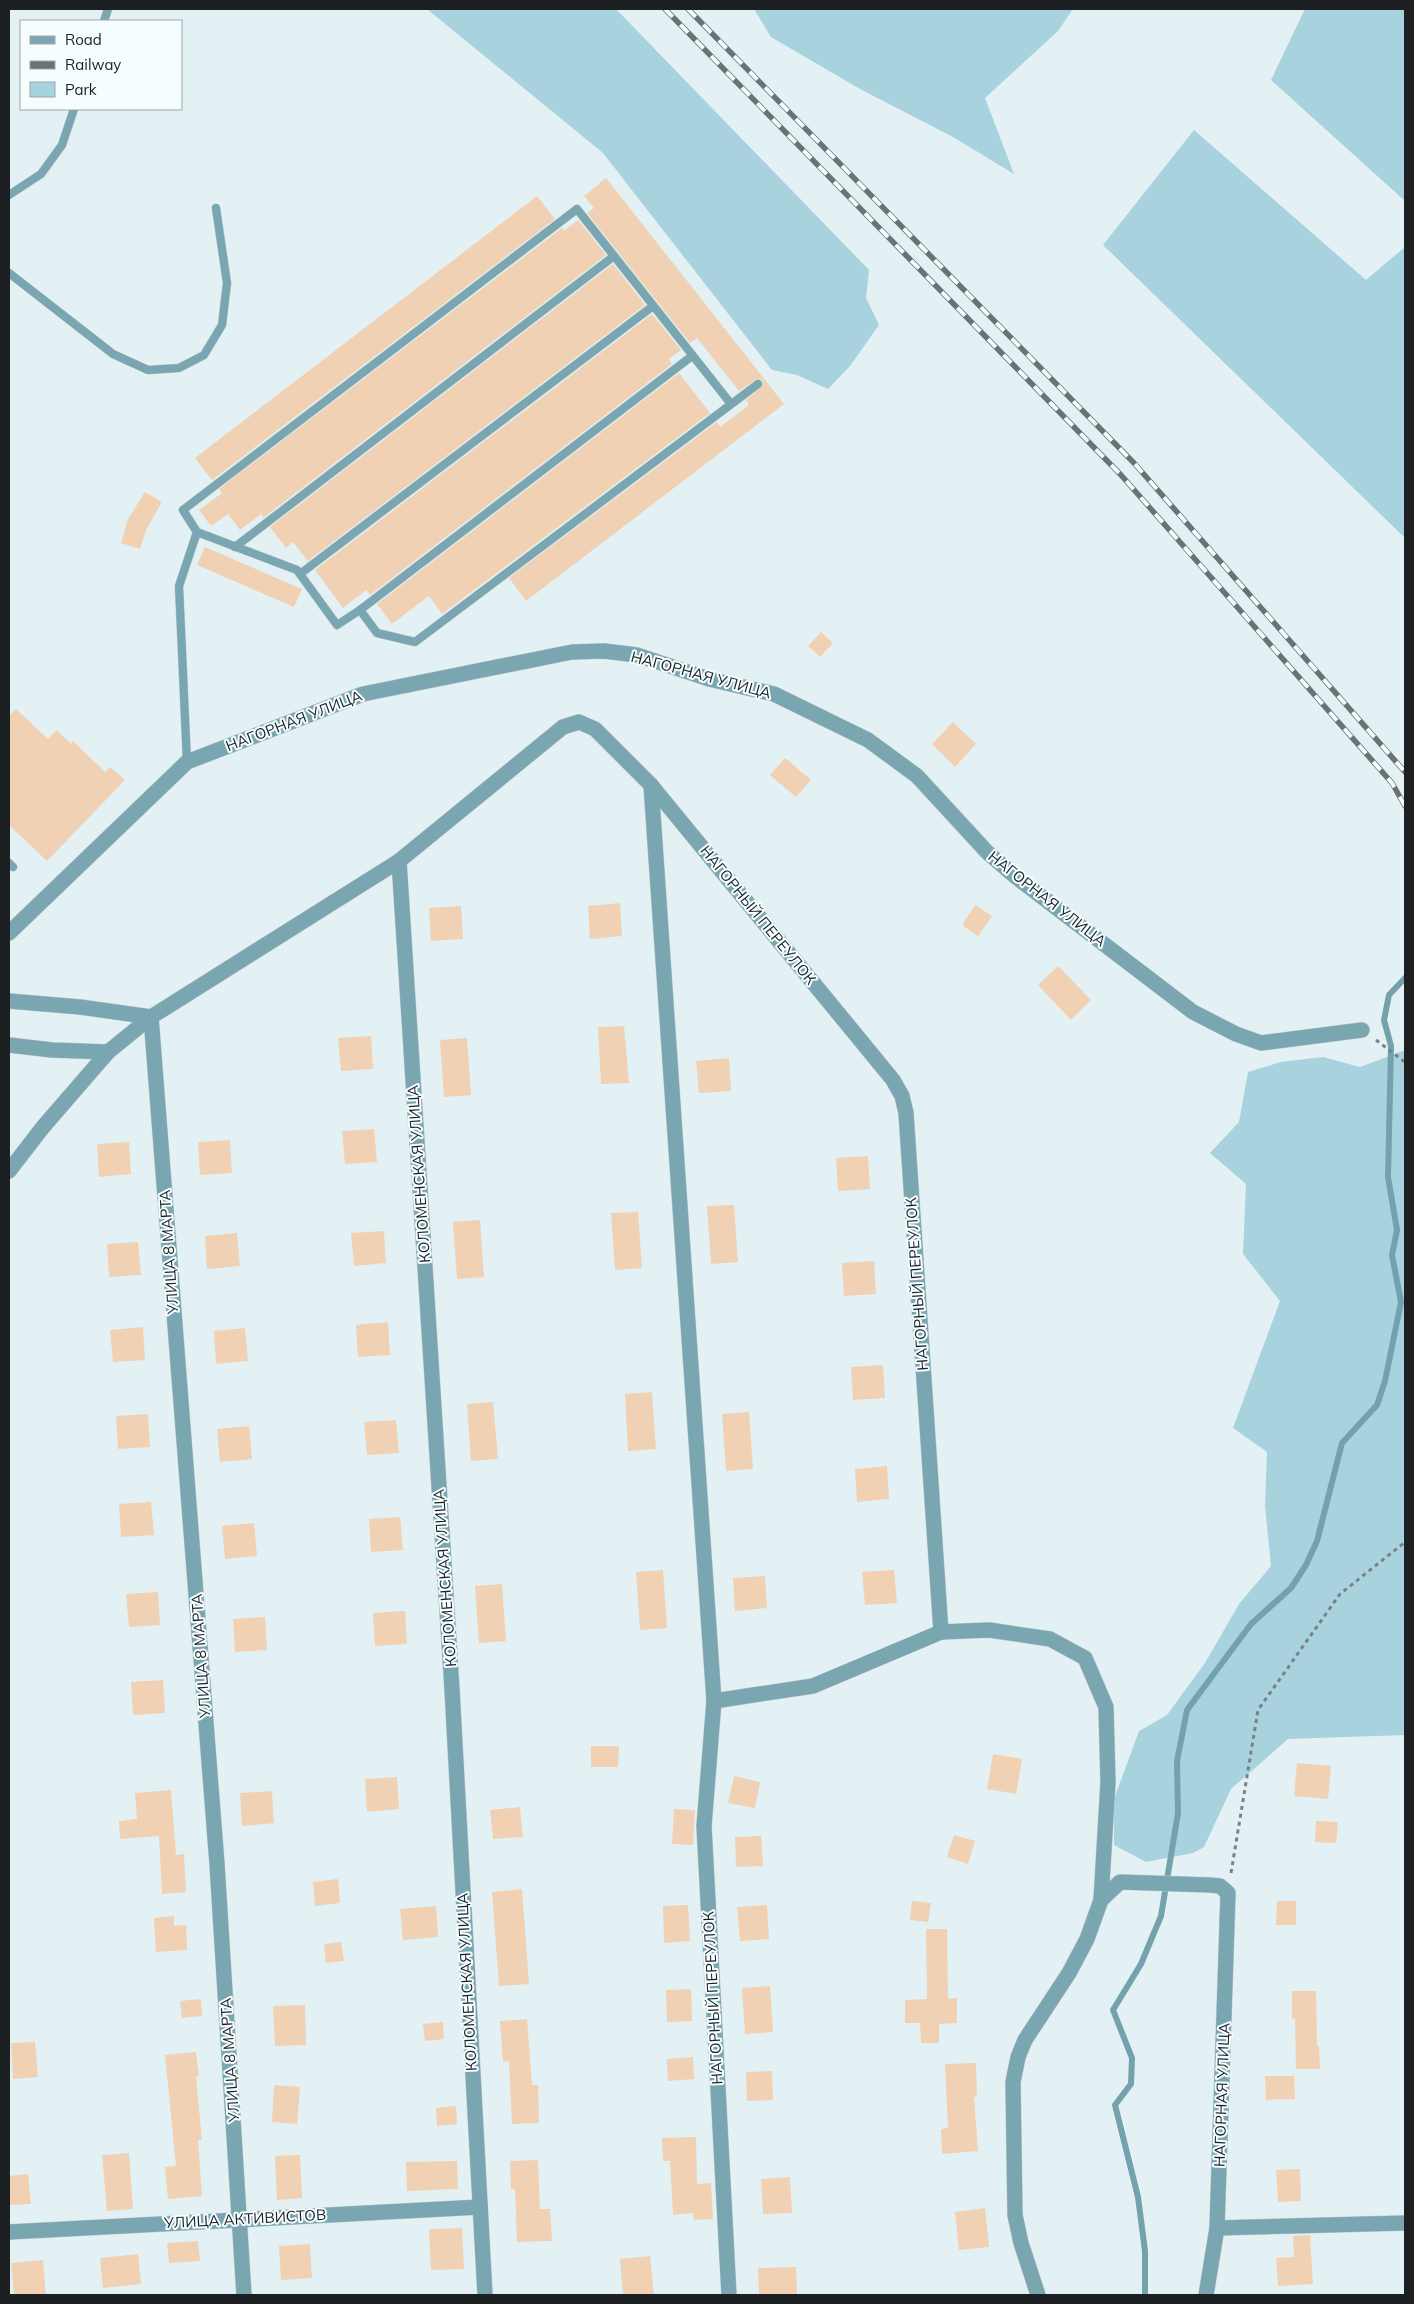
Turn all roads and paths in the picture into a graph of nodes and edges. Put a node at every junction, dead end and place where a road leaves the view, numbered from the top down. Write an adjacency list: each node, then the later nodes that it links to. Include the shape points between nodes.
1 (74, 110): 2 (lane, via 62,145 41,174)
2 (9, 195)
3 (216, 208): 5 (lane, via 227,283 222,325 204,355 179,368 148,370 113,354)
4 (614, 256): 6 (lane); 10 (lane, via 578,209 183,510); 11 (lane)
5 (9, 273)
6 (654, 306): 7 (lane); 12 (lane)
7 (692, 356): 9 (lane); 13 (lane)
8 (758, 384): 9 (lane)
9 (731, 404): 13 (lane, via 415,642 377,633)
10 (197, 532): 11 (lane); 14 (lane, via 179,586)
11 (234, 546): 12 (lane, via 297,570)
12 (300, 574): 13 (lane, via 337,625)
13 (360, 610)
14 (187, 762): 17 (street, НАГОРНАЯ УЛИЦА); 20 (street, НАГОРНАЯ УЛИЦА, via 363,694 572,652 637,655 709,679 774,694 868,740 917,776 987,852 1016,877 1193,1012 1261,1043)
15 (651, 785): 16 (street, НАГОРНЫЙ ПЕРЕУЛОК, via 594,729 579,722 563,727); 26 (street, НАГОРНЫЙ ПЕРЕУЛОК, via 893,1080 902,1096); 27 (street, НАГОРНЫЙ ПЕРЕУЛОК)
16 (398, 861): 19 (street); 30 (street, КОЛОМЕНСКАЯ УЛИЦА, via 452,1689)
17 (9, 934)
18 (9, 1001): 19 (street, via 80,1006)
19 (151, 1017): 22 (street); 31 (street, УЛИЦА 8 МАРТА)
20 (1362, 1030): 23 (path)
21 (9, 1045): 22 (street)
22 (108, 1052): 24 (street)
23 (1405, 1062)
24 (9, 1171)
25 (1405, 1542): 28 (path, via 1340,1594 1258,1710)
26 (941, 1632): 27 (street, via 813,1686); 29 (street, via 989,1630 1050,1639 1085,1658 1106,1706 1108,1782)
27 (714, 1701): 37 (street, НАГОРНЫЙ ПЕРЕУЛОК, via 704,1826)
28 (1228, 1893): 29 (street, via 1220,1886 1120,1882); 33 (street, НАГОРНАЯ УЛИЦА)
29 (1101, 1900): 38 (street, via 1070,1973 1025,2040 1013,2082 1015,2215)
30 (480, 2207): 31 (street, УЛИЦА АКТИВИСТОВ); 36 (street, КОЛОМЕНСКАЯ УЛИЦА)
31 (240, 2218): 34 (street, УЛИЦА АКТИВИСТОВ); 35 (street, УЛИЦА 8 МАРТА)
32 (1405, 2223): 33 (street)
33 (1217, 2228): 39 (street, НАГОРНАЯ УЛИЦА)
34 (9, 2232)
35 (244, 2295)
36 (485, 2295)
37 (729, 2295)
38 (1038, 2295)
39 (1206, 2295)

